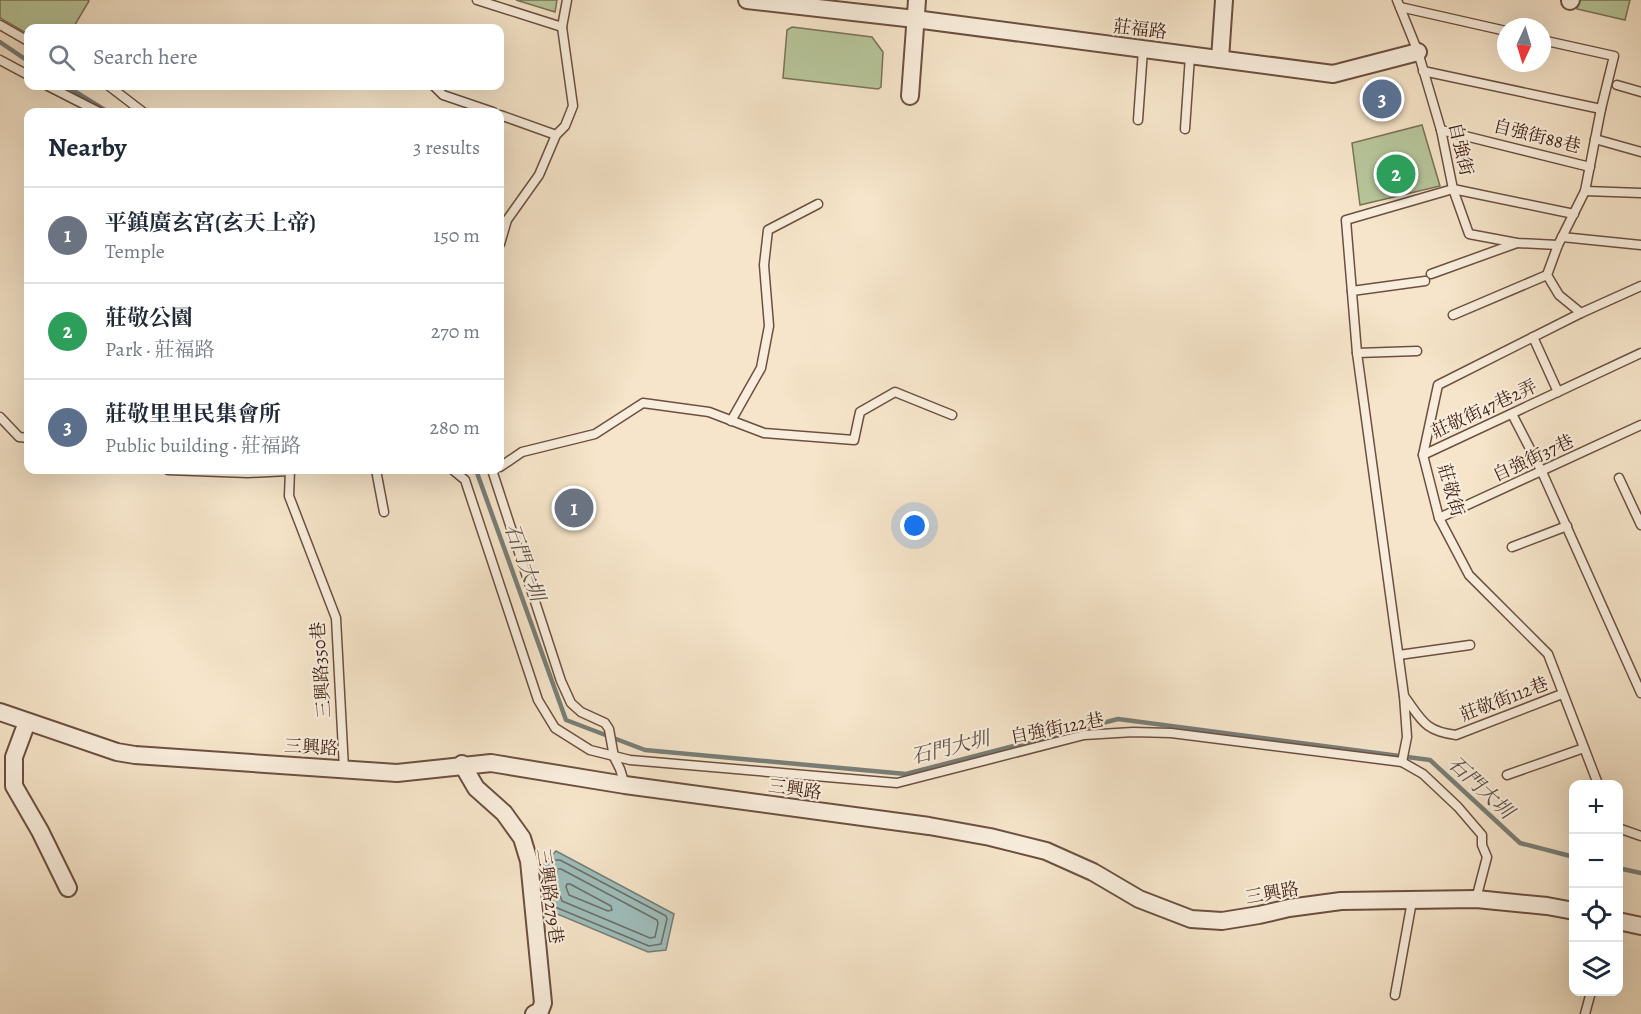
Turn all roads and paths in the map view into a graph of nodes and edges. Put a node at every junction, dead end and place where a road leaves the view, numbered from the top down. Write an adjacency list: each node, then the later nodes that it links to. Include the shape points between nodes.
1 (477, 0): 9 (lane)
2 (567, 0): 9 (lane)
3 (747, 0): 7 (street, 莊福路)
4 (917, 0): 7 (street)
5 (1224, 0): 16 (street)
6 (1398, 4): 10 (lane); 14 (lane, 自強街)
7 (915, 19): 13 (street, 莊福路); 25 (street)
8 (0, 25): 11 (lane)
9 (562, 27): 34 (lane, via 573,106 565,126)
10 (1497, 29)
11 (24, 39)
12 (1551, 42): 20 (lane, via 1614,56)
13 (1143, 50): 15 (street, 莊福路); 31 (lane)
14 (1418, 52): 16 (street, 莊福路, via 1333,74); 18 (lane, 自強街)
15 (1190, 56): 16 (street, 莊福路); 32 (lane)
16 (1220, 59)
17 (0, 60): 19 (lane)
18 (1424, 71): 29 (lane); 33 (lane, 自強街)
19 (24, 73)
20 (1612, 84): 24 (lane); 29 (lane)
21 (56, 90): 26 (lane)
22 (114, 90): 27 (lane)
23 (438, 90): 28 (lane)
24 (1641, 92)
25 (910, 96)
26 (91, 108)
27 (138, 108)
28 (482, 108)
29 (1601, 110): 35 (lane)
30 (504, 116): 34 (lane)
31 (1138, 120)
32 (1185, 129)
33 (1441, 130): 37 (lane, 自強街88巷); 38 (lane, 自強街)
34 (556, 135): 43 (lane, via 539,175)
35 (1595, 139): 36 (lane); 37 (lane)
36 (1641, 152)
37 (1590, 166): 39 (lane)
38 (1454, 189): 42 (lane, 自強街); 45 (lane, via 1469,234); 49 (lane, via 1346,220)
39 (1585, 191): 40 (lane); 42 (lane)
40 (1641, 193)
41 (818, 204): 60 (lane, via 768,230 764,264 769,326 761,368)
42 (1574, 214): 44 (lane)
43 (504, 230)
44 (1560, 241): 45 (lane); 46 (lane); 47 (lane)
45 (1517, 243): 49 (lane, via 1428,278)
46 (1641, 245)
47 (1547, 275): 50 (lane, via 1559,295); 51 (lane)
48 (1641, 286): 50 (lane, 莊敬街)
49 (1352, 291): 54 (lane)
50 (1581, 313): 52 (lane, 莊敬街)
51 (1453, 315)
52 (1533, 337): 56 (lane); 63 (lane, 莊敬街, via 1438,385)
53 (1417, 351): 54 (lane)
54 (1357, 353): 77 (lane)
55 (1641, 353): 56 (lane, 莊敬街47巷2弄)
56 (1558, 392): 57 (lane, 莊敬街47巷2弄)
57 (1512, 414): 63 (lane, 莊敬街47巷2弄); 65 (lane)
58 (952, 415): 60 (lane, via 896,392 860,412 854,440 764,433)
59 (0, 417): 62 (lane)
60 (731, 421): 64 (lane, via 708,412 643,403 595,434 522,452)
61 (1641, 425): 65 (lane, 自強街37巷)
62 (24, 438)
63 (1424, 455): 72 (lane, 莊敬街)
64 (504, 463)
65 (1542, 472): 72 (lane, 自強街37巷); 74 (lane)
66 (290, 474): 87 (lane, 三興路350巷, via 289,496 336,618)
67 (377, 474): 71 (lane)
68 (458, 474): 84 (lane, 自強街122巷, via 465,480 538,700 555,728 590,750)
69 (497, 474): 84 (lane, via 561,681 571,703 605,723)
70 (1619, 478): 73 (lane)
71 (384, 512)
72 (1439, 518): 79 (lane, 莊敬街, via 1469,575 1548,654)
73 (1641, 525)
74 (1566, 526): 75 (lane); 78 (lane)
75 (1512, 547)
76 (1470, 645): 77 (lane)
77 (1399, 655): 80 (lane)
78 (1641, 693)
79 (1562, 694): 80 (lane, 莊敬街112巷, via 1456,735 1427,727); 83 (lane, 莊敬街)
80 (1404, 696): 85 (lane, via 1407,737)
81 (0, 712): 82 (street, 三興路)
82 (27, 722): 87 (street, 三興路, via 135,756); 93 (street, via 14,756 14,786)
83 (1584, 748): 88 (lane); 89 (lane, 莊敬街)
84 (614, 756): 85 (lane, 自強街122巷, via 897,783 1084,735 1133,732); 90 (lane)
85 (1403, 758): 94 (lane, via 1432,781 1482,835 1486,857)
86 (462, 764): 87 (street, 三興路, via 397,772); 90 (street, 三興路, via 502,764); 101 (street, 三興路279巷, via 476,788 504,813 522,838 529,861 543,1003)
87 (344, 769)
88 (1507, 775)
89 (1596, 780)
90 (625, 785): 95 (street, 三興路, via 990,837 1046,851 1139,899 1191,919 1222,921 1341,901)
91 (1641, 827): 92 (lane)
92 (1637, 835)
93 (68, 888)
94 (1476, 899): 95 (street, 三興路); 96 (street, 三興路)
95 (1412, 901): 99 (lane)
96 (1569, 910)
97 (1623, 922): 98 (street)
98 (1641, 926)
99 (1395, 995)
100 (1590, 996): 102 (lane)
101 (534, 1014)
102 (1584, 1014)

